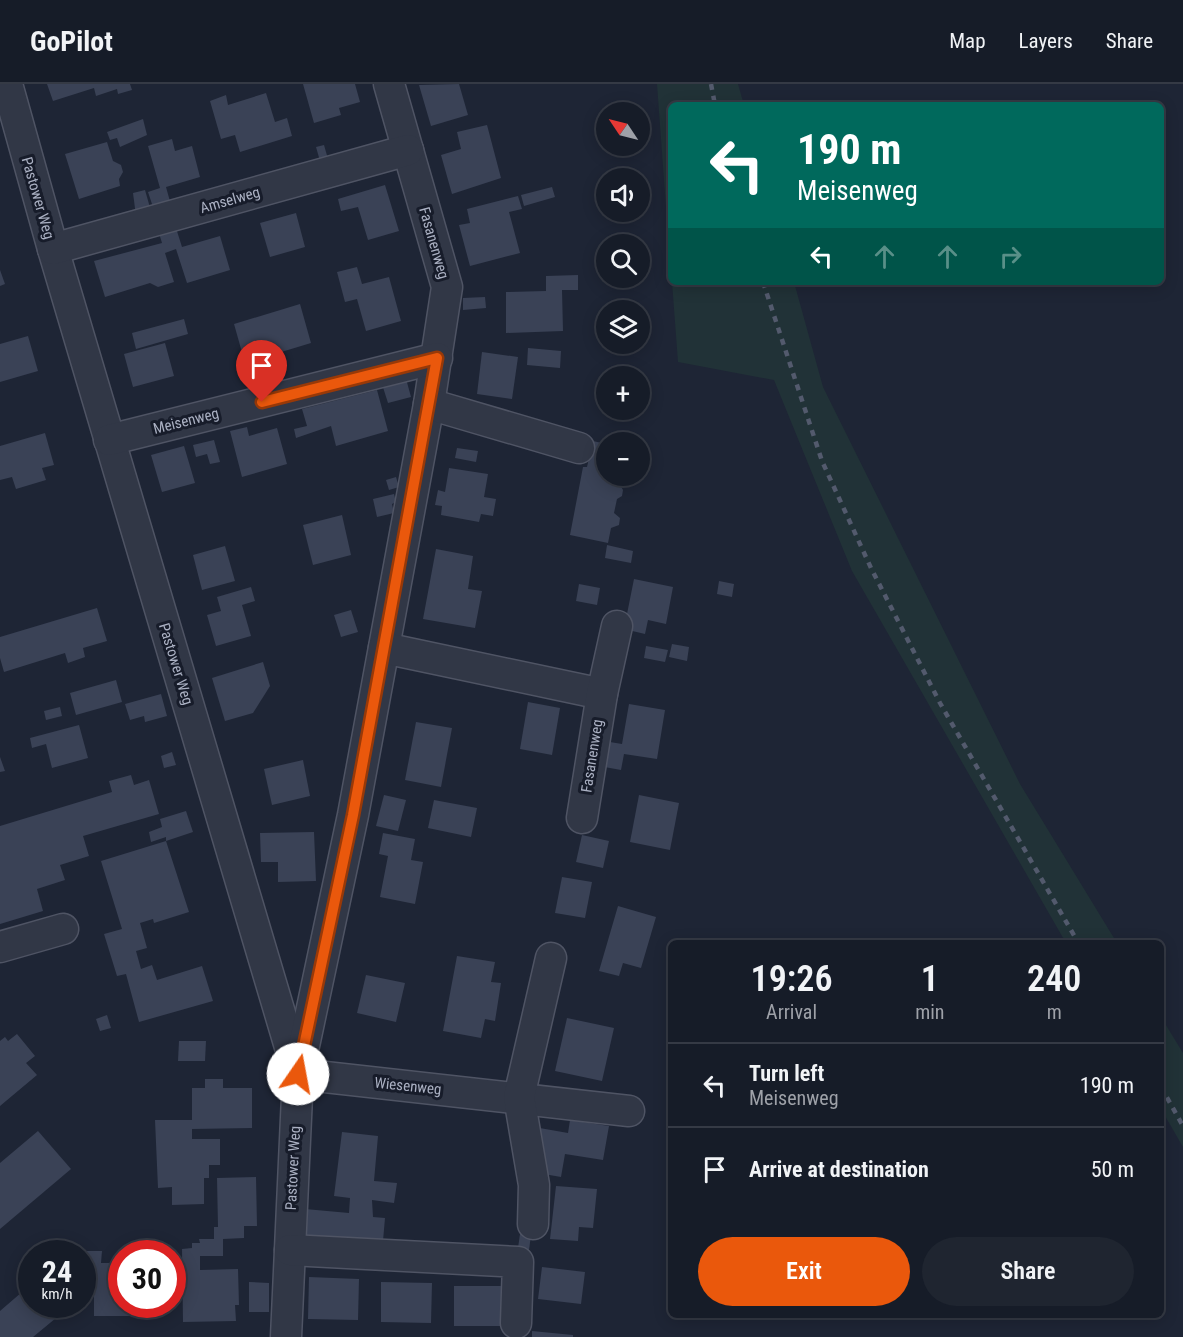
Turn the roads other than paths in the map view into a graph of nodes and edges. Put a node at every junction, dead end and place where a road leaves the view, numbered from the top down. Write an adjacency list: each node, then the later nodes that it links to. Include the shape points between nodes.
1 (7, 84): 4 (street, Pastower Weg)
2 (389, 84): 3 (street, Fasanenweg)
3 (408, 150): 4 (street, Amselweg); 5 (street, Fasanenweg, via 447,287)
4 (53, 249): 7 (street, Pastower Weg)
5 (437, 358): 6 (street, Fasanenweg); 7 (street, Meisenweg)
6 (429, 404): 8 (street); 10 (street, Fasanenweg)
7 (109, 440): 16 (street, Pastower Weg)
8 (579, 448)
9 (617, 626): 11 (street, Fasanenweg)
10 (384, 648): 11 (street); 16 (street, Fasanenweg)
11 (602, 694): 12 (street, Fasanenweg)
12 (582, 818)
13 (63, 929): 14 (street)
14 (0, 946)
15 (552, 958): 17 (street)
16 (298, 1074): 17 (street, Wiesenweg); 20 (street, Pastower Weg)
17 (519, 1097): 18 (street, Wiesenweg); 19 (street, via 534,1185)
18 (629, 1111)
19 (533, 1224)
20 (290, 1250): 21 (street, via 518,1262); 22 (street, Pastower Weg)
21 (516, 1323)
22 (286, 1337)

